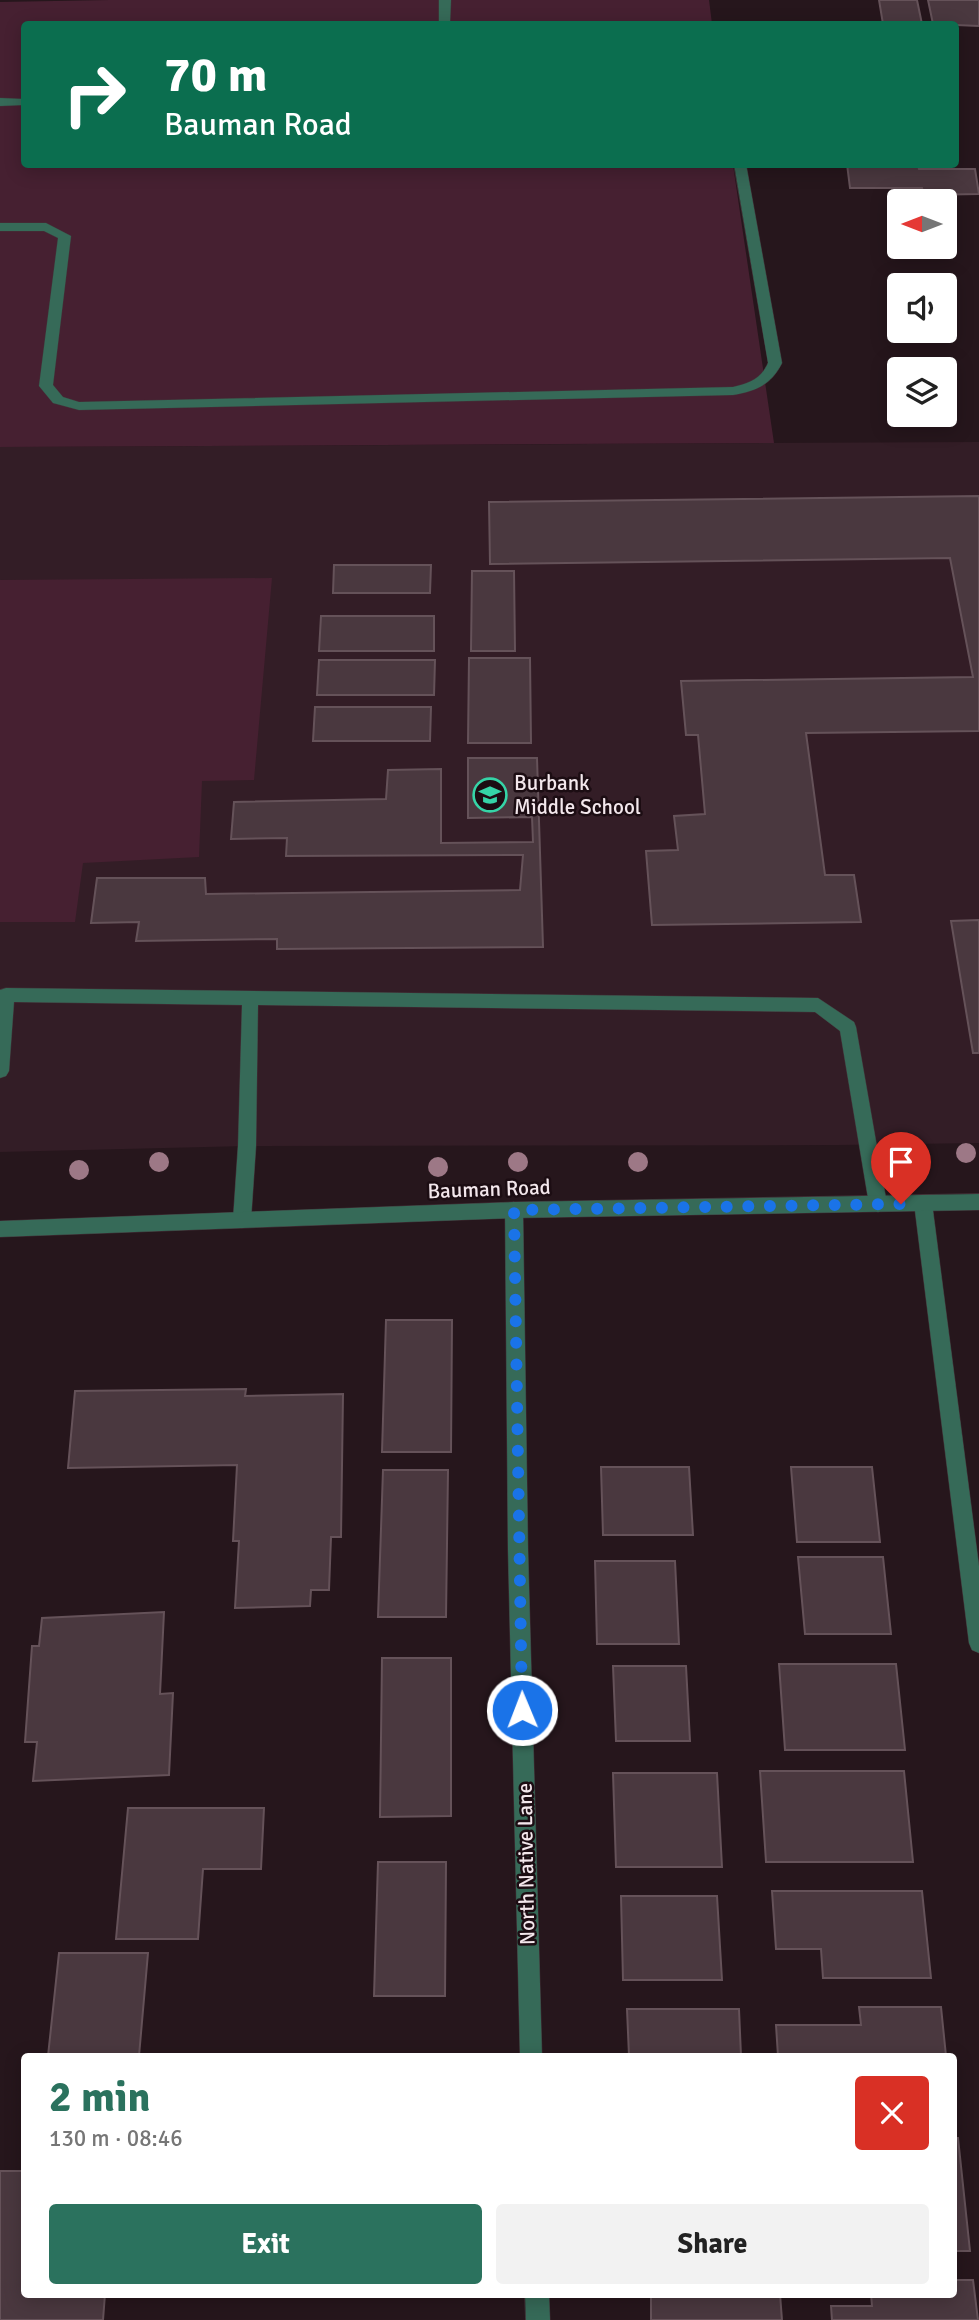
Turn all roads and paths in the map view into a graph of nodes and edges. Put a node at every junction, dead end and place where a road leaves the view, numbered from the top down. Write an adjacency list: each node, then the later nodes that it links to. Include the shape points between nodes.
1 (445, 0): 2 (street)
2 (445, 21)
3 (0, 102): 4 (street)
4 (21, 102)
5 (741, 168): 6 (street, via 775,363 759,386 733,391 79,406 58,400 46,386 65,236 46,227)
6 (0, 227)
7 (250, 1000): 8 (street, via 6,995); 11 (street, via 818,1005 848,1027); 13 (street)
8 (0, 1071)
9 (979, 1202): 10 (street, Bauman Road)
10 (923, 1203): 11 (street, Bauman Road); 15 (street)
11 (878, 1204): 12 (street, Bauman Road)
12 (514, 1210): 13 (street, Bauman Road); 16 (street, North Native Lane)
13 (242, 1220): 14 (street, Bauman Road)
14 (0, 1228)
15 (979, 1643)
16 (531, 2053)
17 (537, 2298): 18 (street)
18 (538, 2320)

